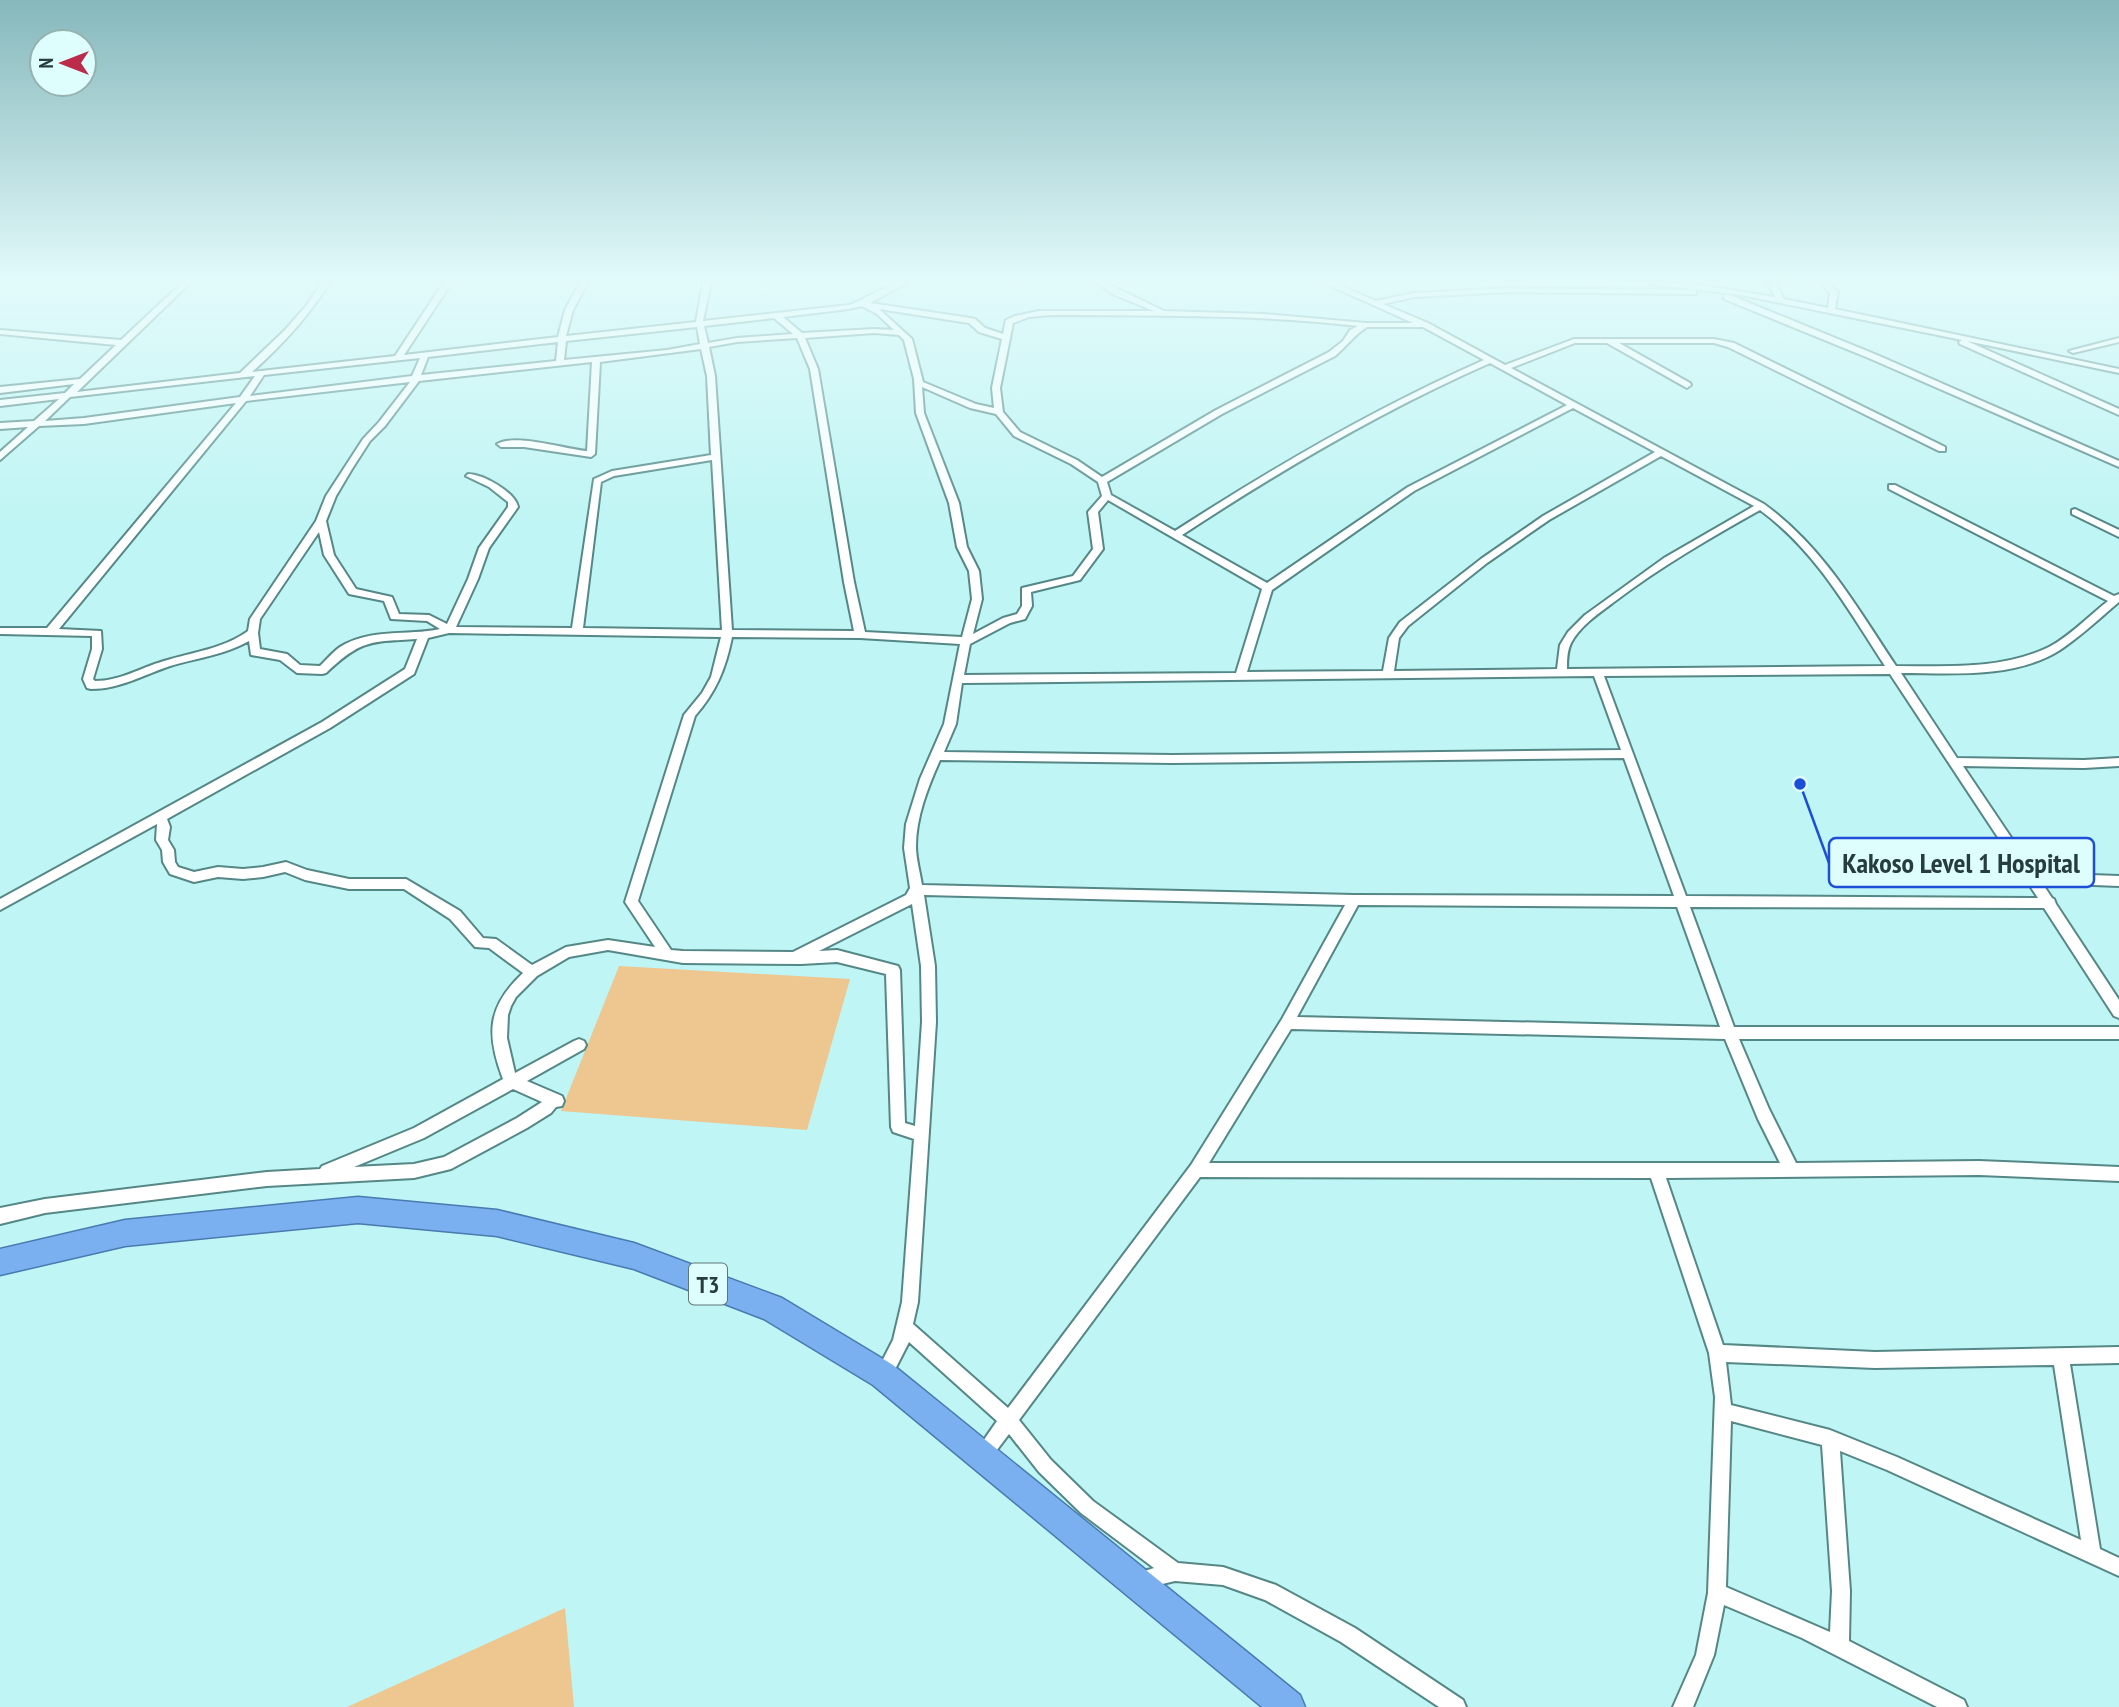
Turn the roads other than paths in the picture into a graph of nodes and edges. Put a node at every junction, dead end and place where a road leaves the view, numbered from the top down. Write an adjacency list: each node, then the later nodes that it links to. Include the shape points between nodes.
1 (105, 362): 27 (street)
2 (257, 362): 24 (street)
3 (356, 362): 23 (street)
4 (422, 362): 25 (street)
5 (572, 362): 20 (street)
6 (596, 362): 38 (street, via 591,454)
7 (708, 362): 42 (street)
8 (811, 362): 61 (street)
9 (913, 362): 26 (street)
10 (1000, 362): 34 (street, via 996,388)
11 (1317, 362): 45 (street, via 1219,412)
12 (1486, 362): 52 (street, via 1338,433)
13 (1493, 362): 21 (street)
14 (1519, 362): 21 (street)
15 (1646, 362): 28 (street)
16 (1765, 362): 39 (street)
17 (1885, 362): 43 (street)
18 (2008, 362): 35 (street)
19 (2077, 362): 22 (street)
20 (560, 363): 25 (street)
21 (1503, 368): 33 (street)
22 (2119, 371)
23 (261, 374): 24 (street); 31 (street)
24 (242, 376): 30 (street)
25 (415, 380): 31 (street); 50 (street, via 347,469)
26 (917, 380): 34 (street, via 963,402); 63 (street, via 920,413 954,503 962,547 974,571 977,599)
27 (84, 381): 29 (street); 30 (street)
28 (1687, 385)
29 (0, 390)
30 (68, 395): 32 (street); 36 (street)
31 (244, 398): 36 (street); 57 (street)
32 (0, 402)
33 (1573, 405): 40 (street); 53 (street, via 1411,489)
34 (999, 412): 45 (street, via 1017,434)
35 (2119, 412)
36 (34, 425): 37 (street); 41 (street)
37 (0, 426)
38 (501, 444)
39 (1942, 449)
40 (1660, 453): 48 (street); 65 (street, via 1546,518 1404,624 1394,638)
41 (0, 457)
42 (714, 457): 58 (street, via 612,474 597,481); 60 (street)
43 (2119, 464)
44 (471, 476): 55 (street, via 504,493 513,507 484,548)
45 (1102, 481): 47 (street)
46 (1892, 487): 54 (street)
47 (1107, 496): 52 (street); 63 (street, via 1093,512 1098,549 1076,578 1027,590 1021,617 1010,618)
48 (1761, 506): 64 (street, via 1811,550); 66 (street, via 1698,540 1598,609 1565,644)
49 (2075, 512): 51 (street)
50 (321, 521): 55 (street, via 329,555 353,592 388,598 395,617 429,618); 59 (street, via 255,619)
51 (2119, 534)
52 (1175, 535): 53 (street)
53 (1267, 588): 68 (street)
54 (2117, 599): 64 (street, via 2054,648 2023,662)
55 (449, 630): 58 (street); 62 (street)
56 (0, 631): 57 (street)
57 (51, 631): 59 (street, via 97,633 88,680 100,686 242,642)
58 (577, 632): 60 (street)
59 (253, 633): 62 (street, via 255,652 283,657 297,669 322,670 346,648 370,638)
60 (727, 633): 61 (street); 82 (street, via 720,672 708,696 690,715 631,902)
61 (860, 635): 63 (street)
62 (423, 637): 74 (street, via 410,671 326,725)
63 (967, 641): 69 (street)
64 (1893, 670): 67 (street); 72 (street)
65 (1388, 673): 66 (street); 68 (street)
66 (1562, 673): 67 (street)
67 (1598, 674): 70 (street)
68 (1240, 677): 69 (street)
69 (957, 679): 71 (street, via 950,724)
70 (1629, 754): 71 (street, via 1172,759); 79 (street)
71 (938, 756): 77 (street, via 912,824)
72 (1955, 762): 73 (street); 75 (street)
73 (2119, 762)
74 (160, 817): 81 (street); 84 (street, via 162,840 174,871 194,877 286,867 349,884 406,884 455,915 480,943 491,943)
75 (2033, 878): 76 (street); 80 (street)
76 (2119, 881)
77 (915, 890): 78 (street); 83 (street, via 910,899); 91 (street, via 928,966)
78 (1354, 900): 79 (street); 86 (street)
79 (1681, 902): 80 (street); 87 (street)
80 (2050, 904): 85 (street)
81 (0, 905)
82 (667, 954): 83 (street); 84 (street, via 608,945 566,953)
83 (794, 958): 91 (street, via 837,956 893,970 898,1127)
84 (532, 972): 90 (street, via 507,998 499,1033)
85 (2119, 1012)
86 (1287, 1023): 87 (street); 92 (street)
87 (1728, 1033): 88 (street); 93 (street, via 1766,1123)
88 (2119, 1033)
89 (579, 1045): 90 (street)
90 (510, 1081): 96 (street, via 419,1133); 96 (street, via 555,1100 446,1164 414,1171)
91 (922, 1135): 99 (street)
92 (1196, 1170): 94 (street); 105 (street)
93 (1792, 1170): 94 (street); 95 (street, via 1979,1168)
94 (1656, 1171): 100 (street)
95 (2119, 1174)
96 (317, 1176): 97 (street, via 45,1206)
97 (0, 1216)
98 (0, 1262): 103 (highway, T3, via 125,1234 359,1210 497,1223 634,1255 772,1308)
99 (905, 1328): 103 (street); 105 (street)
100 (1717, 1353): 102 (street, via 1875,1360); 104 (street)
101 (2119, 1355): 102 (street)
102 (2061, 1357): 108 (street)
103 (883, 1375): 107 (highway, T3)
104 (1723, 1411): 106 (street); 112 (street)
105 (1009, 1420): 107 (street); 110 (street, via 1045,1466 1087,1507)
106 (1829, 1439): 108 (street); 113 (street, via 1841,1578)
107 (981, 1458): 111 (highway, T3)
108 (2092, 1554): 109 (street)
109 (2119, 1567)
110 (1175, 1573): 111 (street); 115 (street, via 1223,1576 1269,1592 1348,1635)
111 (1137, 1581): 114 (highway, T3)
112 (1717, 1593): 113 (street); 116 (street, via 1705,1655)
113 (1839, 1644): 117 (street)
114 (1289, 1707)
115 (1456, 1707)
116 (1682, 1707)
117 (1957, 1707)

